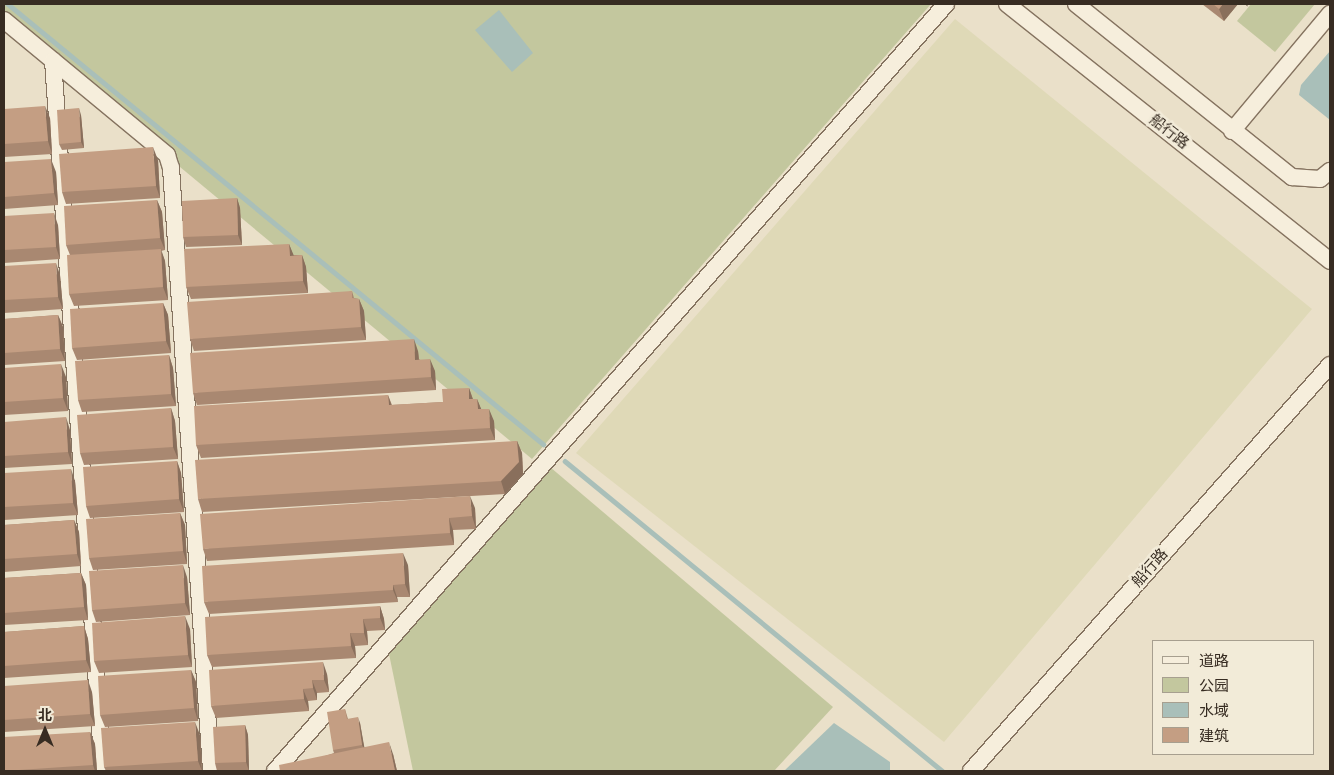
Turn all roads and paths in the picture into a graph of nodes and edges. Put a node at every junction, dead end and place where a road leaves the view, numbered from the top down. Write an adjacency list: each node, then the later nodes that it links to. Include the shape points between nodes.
1 (946, 4): 13 (street)
2 (1007, 4): 9 (street, 船行路)
3 (1076, 4): 7 (street)
4 (1330, 14): 7 (street)
5 (4, 20): 6 (street)
6 (53, 61): 11 (street); 12 (street, via 167,155 172,168)
7 (1232, 131): 8 (street, via 1292,177 1320,179)
8 (1330, 171)
9 (1330, 261)
10 (1330, 365): 14 (street, 船行路)
11 (103, 771)
12 (211, 771)
13 (275, 771)
14 (971, 771)

